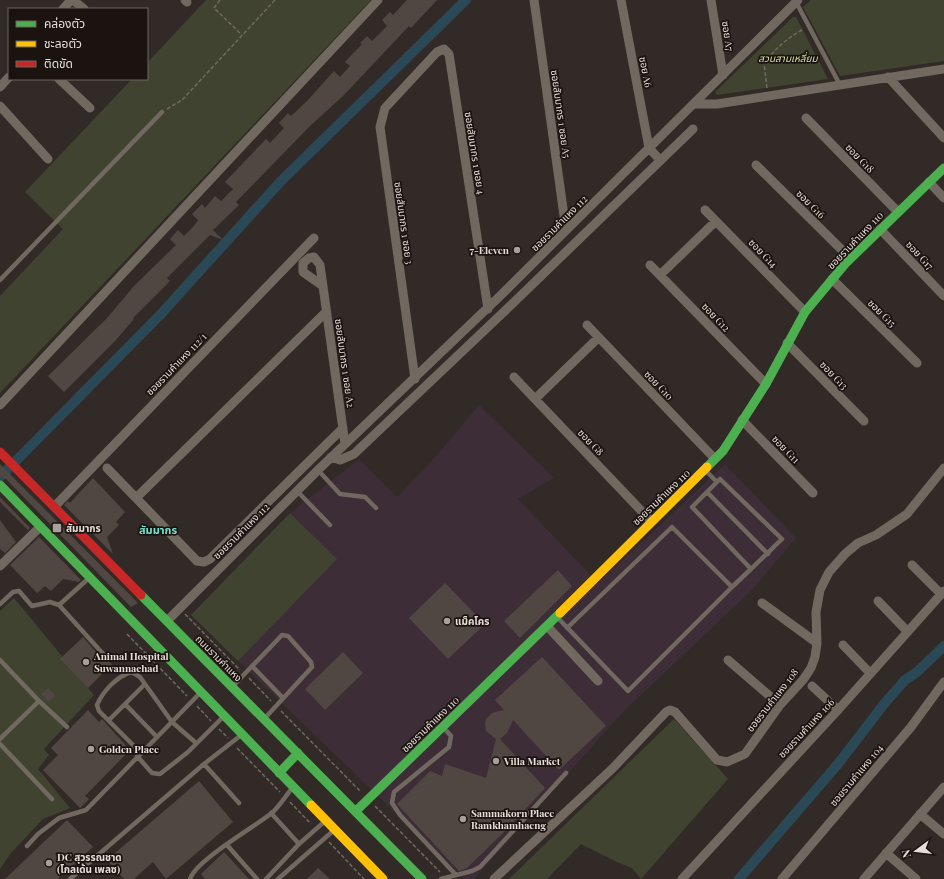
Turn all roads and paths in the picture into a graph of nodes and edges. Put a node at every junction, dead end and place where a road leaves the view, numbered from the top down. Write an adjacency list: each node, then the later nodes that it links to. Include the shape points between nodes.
1 (72, 0): 9 (street); 10 (street)
2 (220, 0): 12 (path, via 214,8)
3 (275, 0): 12 (path)
4 (378, 0): 64 (street)
5 (534, 0): 40 (street, ซอยสัมมากร 1 ซอย A5)
6 (621, 0): 29 (street, ซอย A6)
7 (711, 0): 14 (street, ซอย A7)
8 (795, 2): 11 (lane); 14 (street, ซอยรามคำแหง 112)
9 (64, 8)
10 (83, 8)
11 (808, 26): 19 (lane); 21 (path, via 776,48 764,63)
12 (242, 35): 25 (path, via 182,100)
13 (944, 69): 15 (street)
14 (723, 76): 22 (street, ซอยรามคำแหง 112)
15 (888, 77): 19 (street); 28 (street)
16 (8, 78): 20 (street)
17 (60, 80): 24 (street)
18 (411, 80): 51 (street, ซอยสัมมากร 1 ซอย 4, via 437,52 444,49 449,54); 59 (street, ซอยสัมมากร 1 ซอย 3, via 385,108 380,127)
19 (840, 85): 21 (street)
20 (0, 87)
21 (768, 96): 22 (street, via 717,104)
22 (695, 104): 29 (street, ซอยรามคำแหง 112)
23 (0, 106): 30 (street)
24 (90, 108)
25 (162, 112): 46 (lane)
26 (806, 118): 37 (street, ซอย G18)
27 (693, 130): 31 (street)
28 (944, 138)
29 (649, 148): 31 (street); 40 (street, ซอยรามคำแหง 112)
30 (48, 159)
31 (660, 160): 50 (street)
32 (756, 165): 42 (street, ซอย G16)
33 (944, 168): 34 (main road, ซอยรามคำแหง 110)
34 (929, 182): 35 (street); 37 (main road, ซอยรามคำแหง 110)
35 (944, 198)
36 (705, 210): 38 (street, ซอย G14)
37 (898, 212): 39 (main road, ซอยรามคำแหง 110)
38 (716, 221): 44 (street); 53 (street, ซอย G14)
39 (880, 229): 42 (main road, ซอยรามคำแหง 110); 49 (street, ซอย G17)
40 (566, 230): 48 (street, ซอยรามคำแหง 112)
41 (314, 238): 82 (street, ซอยรามคำแหง 112/1)
42 (850, 258): 45 (main road, ซอยรามคำแหง 110)
43 (650, 265): 44 (street, ซอย G12)
44 (660, 275): 60 (street, ซอย G12)
45 (832, 279): 53 (main road, ซอยรามคำแหง 110); 57 (street, ซอย G15)
46 (0, 280)
47 (323, 286): 52 (street, ซอยสัมมากร 1 ซอย A2)
48 (500, 296): 50 (street); 51 (street, ซอยรามคำแหง 112)
49 (944, 296)
50 (510, 306): 63 (street)
51 (488, 308): 59 (street, ซอยรามคำแหง 112)
52 (326, 312): 67 (street, ซอยสัมมากร 1 ซอย A2); 81 (street)
53 (805, 312): 56 (main road, ซอยรามคำแหง 110)
54 (587, 325): 55 (street, ซอย G10)
55 (598, 338): 62 (street); 71 (street, ซอย G10)
56 (787, 343): 60 (main road, ซอยรามคำแหง 110); 66 (street, ซอย G13)
57 (917, 363)
58 (514, 377): 62 (street, ซอย G8)
59 (415, 379): 61 (street, ซอยรามคำแหง 112)
60 (766, 384): 65 (main road, ซอยรามคำแหง 110)
61 (400, 393): 63 (street); 68 (street, ซอยรามคำแหง 112)
62 (535, 399): 84 (street, ซอย G8)
63 (411, 401): 70 (street, via 354,454 340,460)
64 (0, 405)
65 (742, 420): 71 (main road, ซอยรามคำแหง 110, via 723,451); 80 (street, ซอย G11)
66 (864, 421)
67 (343, 428): 68 (street, ซอยสัมมากร 1 ซอย A2); 81 (street, via 210,559 204,562 197,561)
68 (345, 444): 70 (street, ซอยรามคำแหง 112)
69 (0, 452): 82 (main road, ถนนรามคำแหง)
70 (331, 457): 74 (street, ซอยรามคำแหง 112)
71 (715, 459): 75 (main road, ซอยรามคำแหง 110)
72 (107, 468): 81 (street)
73 (944, 468): 105 (street, ซอยรามคำแหง 108, via 907,514 876,535 858,543 829,572 820,590 816,612)
74 (318, 470): 78 (street, ซอยรามคำแหง 112); 83 (lane, via 340,494 365,497)
75 (705, 470): 76 (lane); 84 (main road, ซอยรามคำแหง 110)
76 (717, 482): 79 (lane); 87 (lane, via 720,479 782,539)
77 (2, 487): 86 (main road)
78 (297, 491): 85 (lane); 98 (street, ซอยรามคำแหง 112)
79 (707, 492): 87 (lane); 90 (lane, via 692,507)
80 (813, 493)
81 (137, 497)
82 (55, 506): 100 (main road, ถนนรามคำแหง)
83 (376, 508)
84 (651, 521): 99 (main road, ซอยรามคำแหง 110)
85 (330, 525)
86 (40, 527): 88 (street); 91 (main road)
87 (768, 554): 90 (lane)
88 (2, 562)
89 (912, 565): 93 (street)
90 (751, 569): 92 (lane)
91 (89, 578): 97 (lane); 118 (main road)
92 (732, 587): 102 (lane, via 672,527); 102 (lane, via 628,692)
93 (943, 592): 103 (street, ซอยรามคําแหง 106)
94 (878, 601): 103 (street)
95 (762, 603): 105 (street)
96 (0, 604): 97 (lane, via 13,592 19,591 32,606 50,602)
97 (59, 605): 107 (lane)
98 (180, 609): 100 (street, ซอยรามคำแหง 112); 112 (path)
99 (557, 617): 101 (main road, ซอยรามคำแหง 110); 102 (lane)
100 (167, 621): 117 (main road, ถนนรามคำแหง)
101 (547, 626): 113 (street); 132 (main road, ซอยรามคำแหง 110)
102 (567, 628)
103 (907, 631): 111 (street, ซอยรามคําแหง 106)
104 (127, 633): 121 (path)
105 (817, 643): 123 (street, ซอยรามคำแหง 108, via 811,668)
106 (843, 645): 111 (street)
107 (105, 656)
108 (0, 660): 120 (lane)
109 (728, 660): 123 (street)
110 (252, 666): 112 (lane); 119 (lane); 119 (lane, via 282,635 288,636 311,662 312,667)
111 (870, 673): 125 (street, ซอยรามคําแหง 106)
112 (245, 674): 117 (lane); 124 (path)
113 (598, 681)
114 (944, 682): 174 (street, ซอยรามคําแหง 104, via 911,727)
115 (145, 684): 122 (lane); 128 (lane, via 132,672 109,688 97,705 99,711); 129 (lane)
116 (812, 686): 125 (street)
117 (232, 687): 127 (main road, ถนนรามคำแหง)
118 (201, 693): 121 (lane); 126 (main road)
119 (283, 698): 124 (lane)
120 (39, 701): 131 (lane); 135 (lane)
121 (192, 701): 129 (lane); 130 (path)
122 (125, 704): 128 (lane); 134 (lane)
123 (780, 705): 172 (street, ซอยรามคำแหง 108, via 745,754 727,762 717,760 675,712 666,712 613,768)
124 (276, 706): 127 (lane); 148 (path)
125 (838, 710): 173 (street, ซอยรามคําแหง 106)
126 (224, 716): 130 (lane); 133 (main road)
127 (264, 719): 139 (main road, ถนนรามคำแหง)
128 (109, 720): 140 (lane)
129 (172, 722): 134 (lane); 137 (lane)
130 (215, 724): 136 (path); 137 (lane)
131 (66, 727)
132 (443, 727): 148 (main road, ซอยรามคำแหง 110); 162 (lane, via 451,736 448,747 394,792 392,803)
133 (242, 735): 136 (lane); 142 (main road)
134 (157, 737): 140 (lane)
135 (0, 739)
136 (232, 742): 141 (lane); 146 (path)
137 (196, 743): 140 (lane, via 160,774 152,773)
138 (0, 744): 147 (lane)
139 (298, 753): 142 (main road); 150 (main road, ถนนรามคำแหง)
140 (139, 754): 160 (lane, via 86,810 59,818)
141 (204, 764): 149 (lane); 164 (lane)
142 (279, 773): 144 (main road)
143 (566, 773): 162 (lane, via 480,867)
144 (293, 787): 146 (lane); 153 (main road)
145 (944, 787): 152 (street)
146 (285, 797): 151 (lane); 154 (path)
147 (52, 799)
148 (368, 799): 150 (main road, ซอยรามคำแหง 110); 163 (path)
149 (238, 802)
150 (356, 811): 171 (main road, ถนนรามคำแหง)
151 (270, 813): 158 (lane); 159 (lane)
152 (920, 814): 156 (street); 161 (street)
153 (326, 821): 154 (lane); 155 (main road)
154 (316, 829): 158 (lane)
155 (335, 830): 157 (lane); 170 (main road)
156 (944, 834)
157 (324, 838): 168 (lane); 169 (path)
158 (299, 844): 167 (lane)
159 (226, 845): 165 (lane, via 192,873); 166 (lane)
160 (27, 846)
161 (886, 853): 175 (street); 176 (street)
162 (456, 875): 163 (lane)
163 (443, 878)
164 (70, 879)
165 (190, 879)
166 (257, 879)
167 (266, 879)
168 (278, 879)
169 (364, 879)
170 (383, 879)
171 (422, 879)
172 (494, 879)
173 (682, 879)
174 (782, 879)
175 (864, 879)
176 (916, 879)

